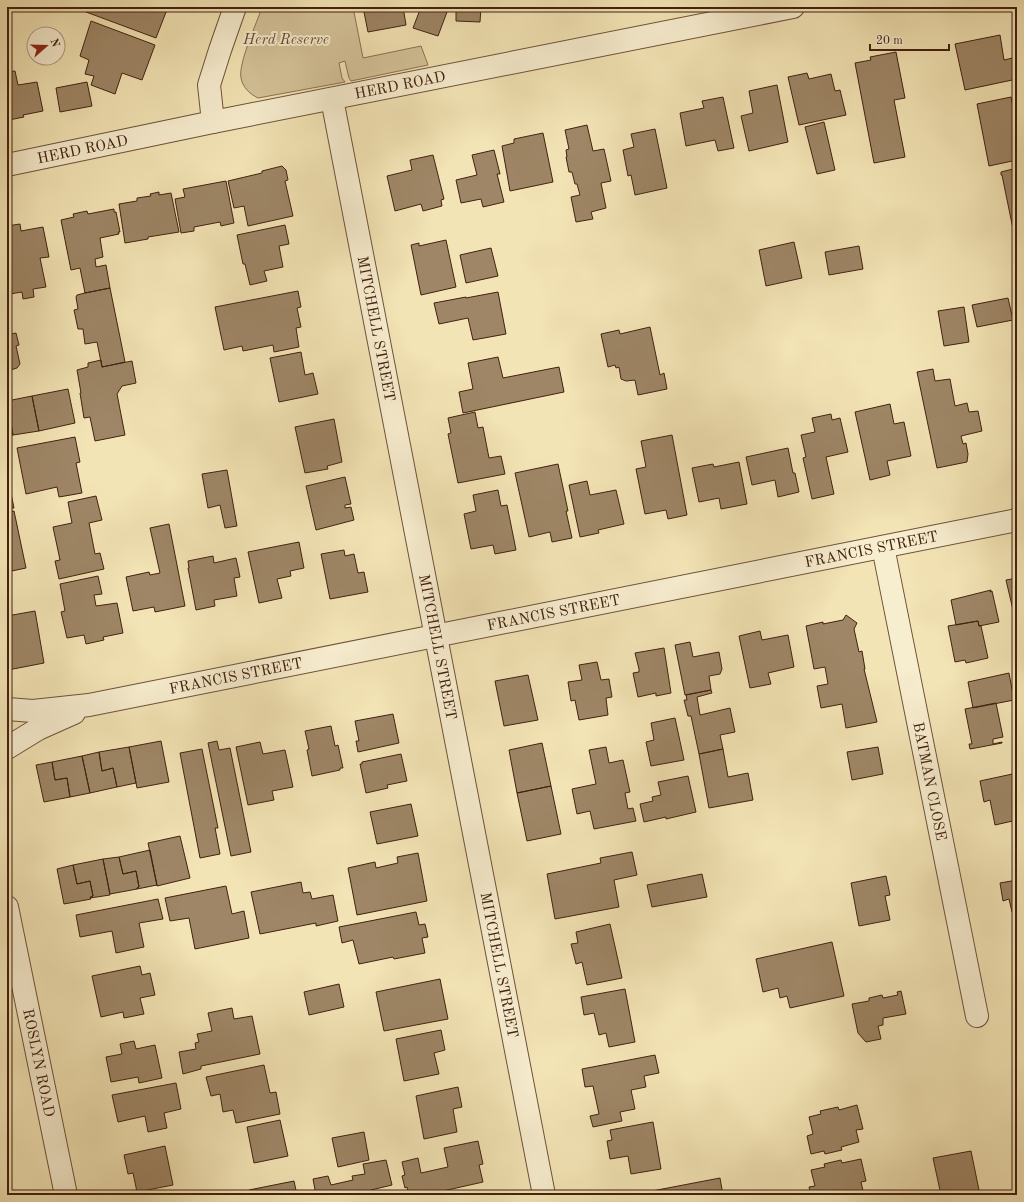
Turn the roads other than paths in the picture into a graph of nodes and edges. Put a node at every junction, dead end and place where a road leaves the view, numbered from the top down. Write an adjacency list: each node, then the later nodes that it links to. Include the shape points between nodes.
1 (235, 7): 4 (street, via 209,85)
2 (793, 7): 3 (street, HERD ROAD)
3 (332, 99): 4 (street, HERD ROAD); 8 (street, MITCHELL STREET)
4 (213, 122): 5 (street, HERD ROAD)
5 (7, 165)
6 (1017, 520): 7 (street, FRANCIS STREET)
7 (884, 547): 8 (street, FRANCIS STREET); 13 (street, BATMAN CLOSE)
8 (437, 636): 9 (street, FRANCIS STREET); 15 (street, MITCHELL STREET)
9 (89, 706): 10 (street, FRANCIS STREET, via 33,711); 11 (street, FRANCIS STREET, via 38,729)
10 (7, 709)
11 (7, 748)
12 (7, 907): 14 (street, ROSLYN ROAD)
13 (977, 1016)
14 (66, 1195)
15 (544, 1195)

